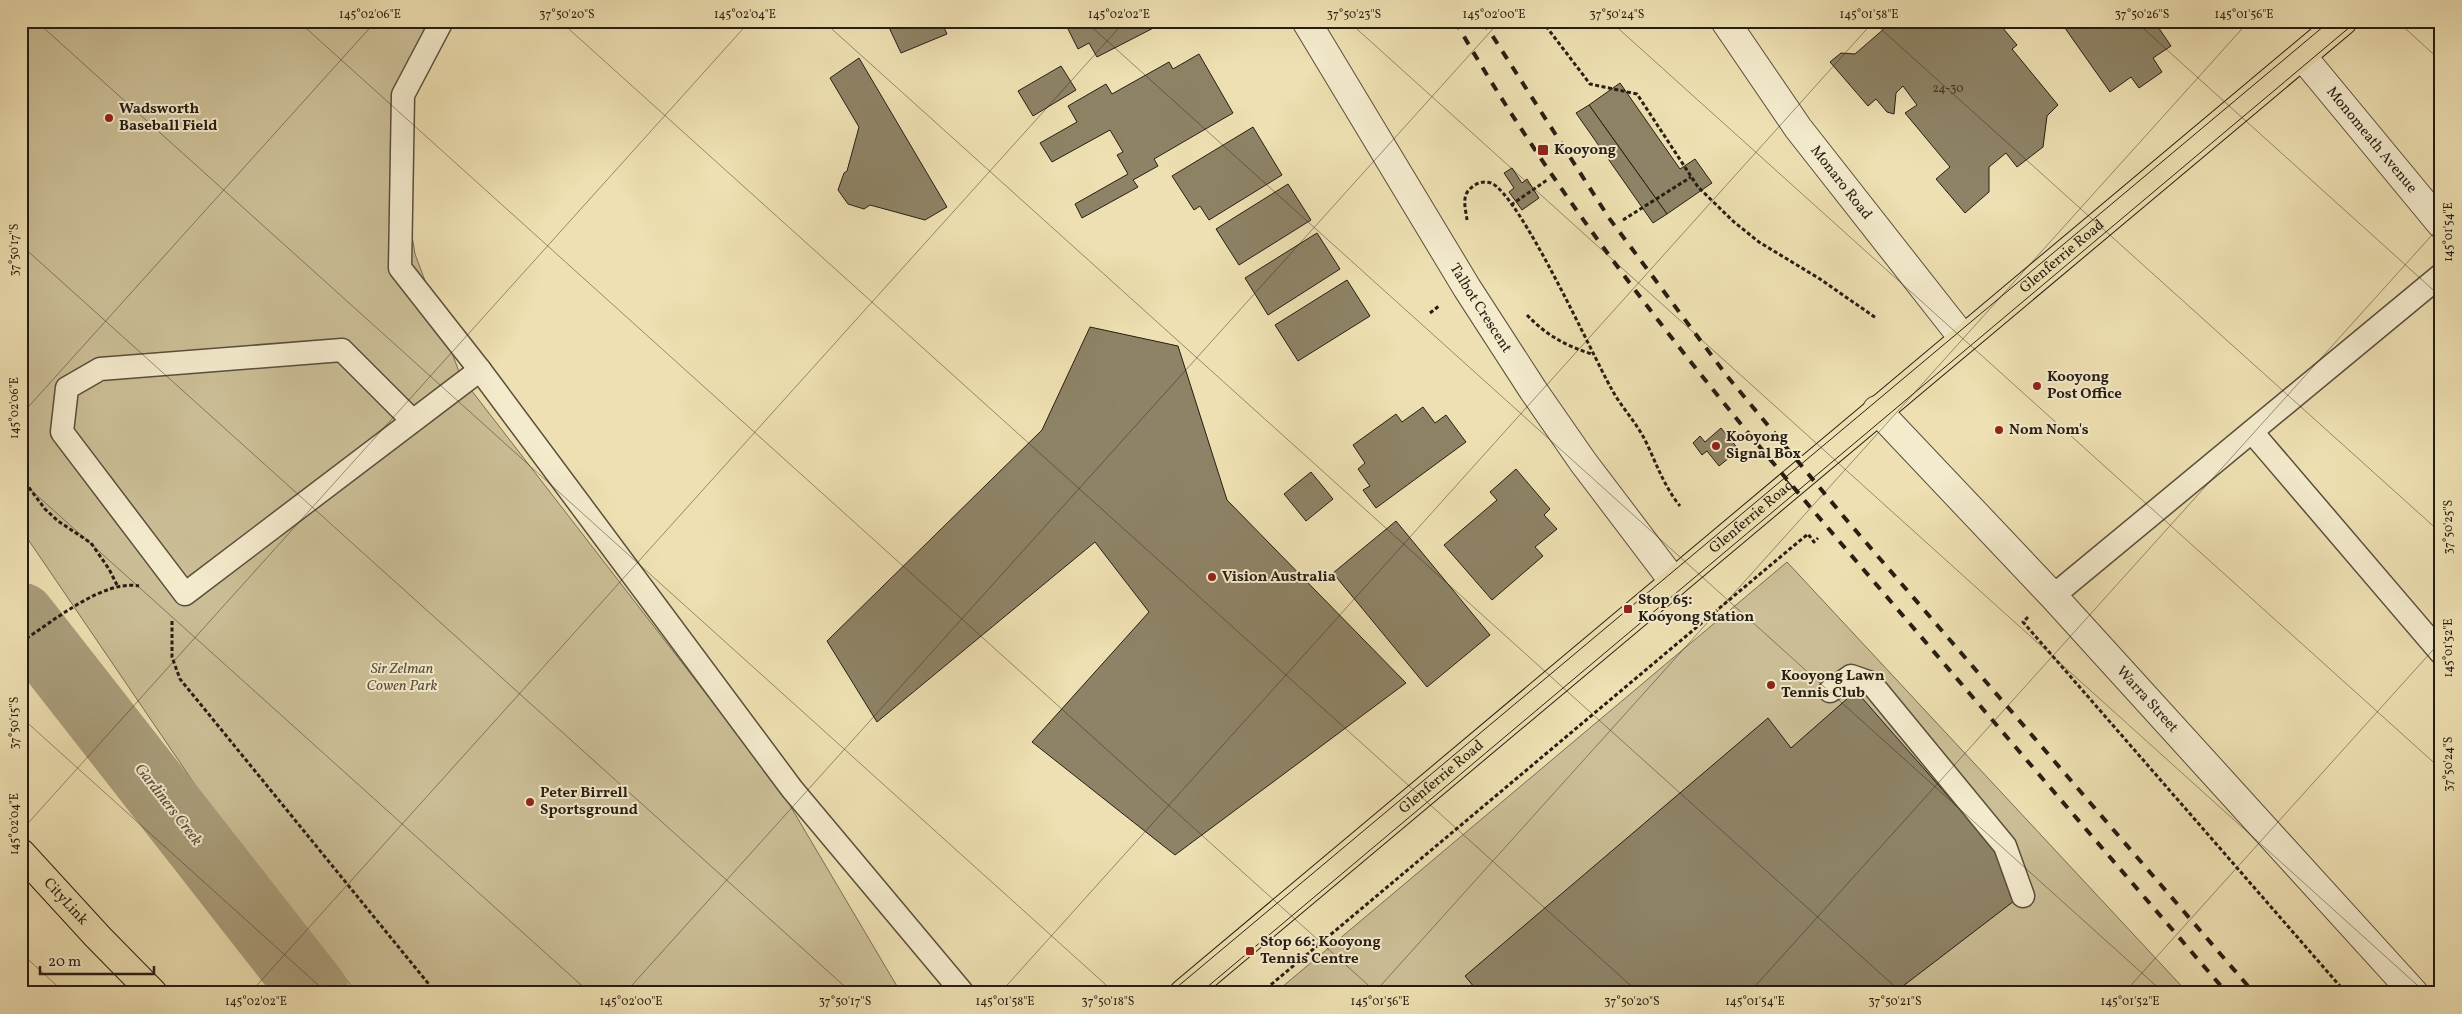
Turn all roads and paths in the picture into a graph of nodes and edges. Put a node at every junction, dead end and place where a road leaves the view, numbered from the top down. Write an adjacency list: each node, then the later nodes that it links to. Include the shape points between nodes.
1 (442, 21): 16 (lane, via 403,95 400,268)
2 (1306, 21): 23 (street, Talbot Crescent, via 1467,288 1533,390)
3 (1542, 21): 7 (path, via 1590,84 1637,94)
4 (1726, 21): 15 (street, Monaro Road, via 1798,128)
5 (2343, 21): 6 (main road, Glenferrie Road)
6 (2302, 56): 12 (street, Monomeath Avenue); 15 (main road, Glenferrie Road)
7 (1691, 177): 10 (path); 14 (path, via 1734,222 1759,242)
8 (1547, 180): 9 (path)
9 (1511, 205): 11 (path, via 1492,183 1477,183 1466,194); 21 (path, via 1552,272 1608,384 1646,441 1658,471)
10 (1623, 220)
11 (1467, 221)
12 (2441, 224)
13 (2441, 275): 19 (lane)
14 (1876, 318)
15 (1963, 338): 17 (main road, Glenferrie Road)
16 (480, 370): 18 (lane); 35 (lane, via 792,789)
17 (1877, 410): 23 (main road, Glenferrie Road); 26 (street, Warra Street)
18 (413, 421): 18 (lane, via 185,594 62,432 67,388 100,369 342,350)
19 (2252, 432): 26 (lane); 29 (lane)
20 (21, 477): 24 (path, via 58,522 91,543)
21 (1680, 506)
22 (1818, 538): 37 (path, via 1814,542 1808,534 1796,543)
23 (1674, 582): 36 (main road, Glenferrie Road)
24 (117, 585): 25 (path); 28 (path, via 97,593)
25 (143, 587)
26 (2053, 596): 38 (path, via 2022,622); 39 (street, Warra Street)
27 (172, 616): 34 (path, via 172,657 180,679)
28 (21, 642)
29 (2441, 653)
30 (1830, 691): 32 (lane, via 1851,676 1871,683 2005,846 2008,868)
31 (21, 853): 33 (main road, CityLink)
32 (2023, 896)
33 (153, 993)
34 (436, 993)
35 (963, 993)
36 (1184, 993)
37 (1260, 993)
38 (2346, 993)
39 (2414, 993)

